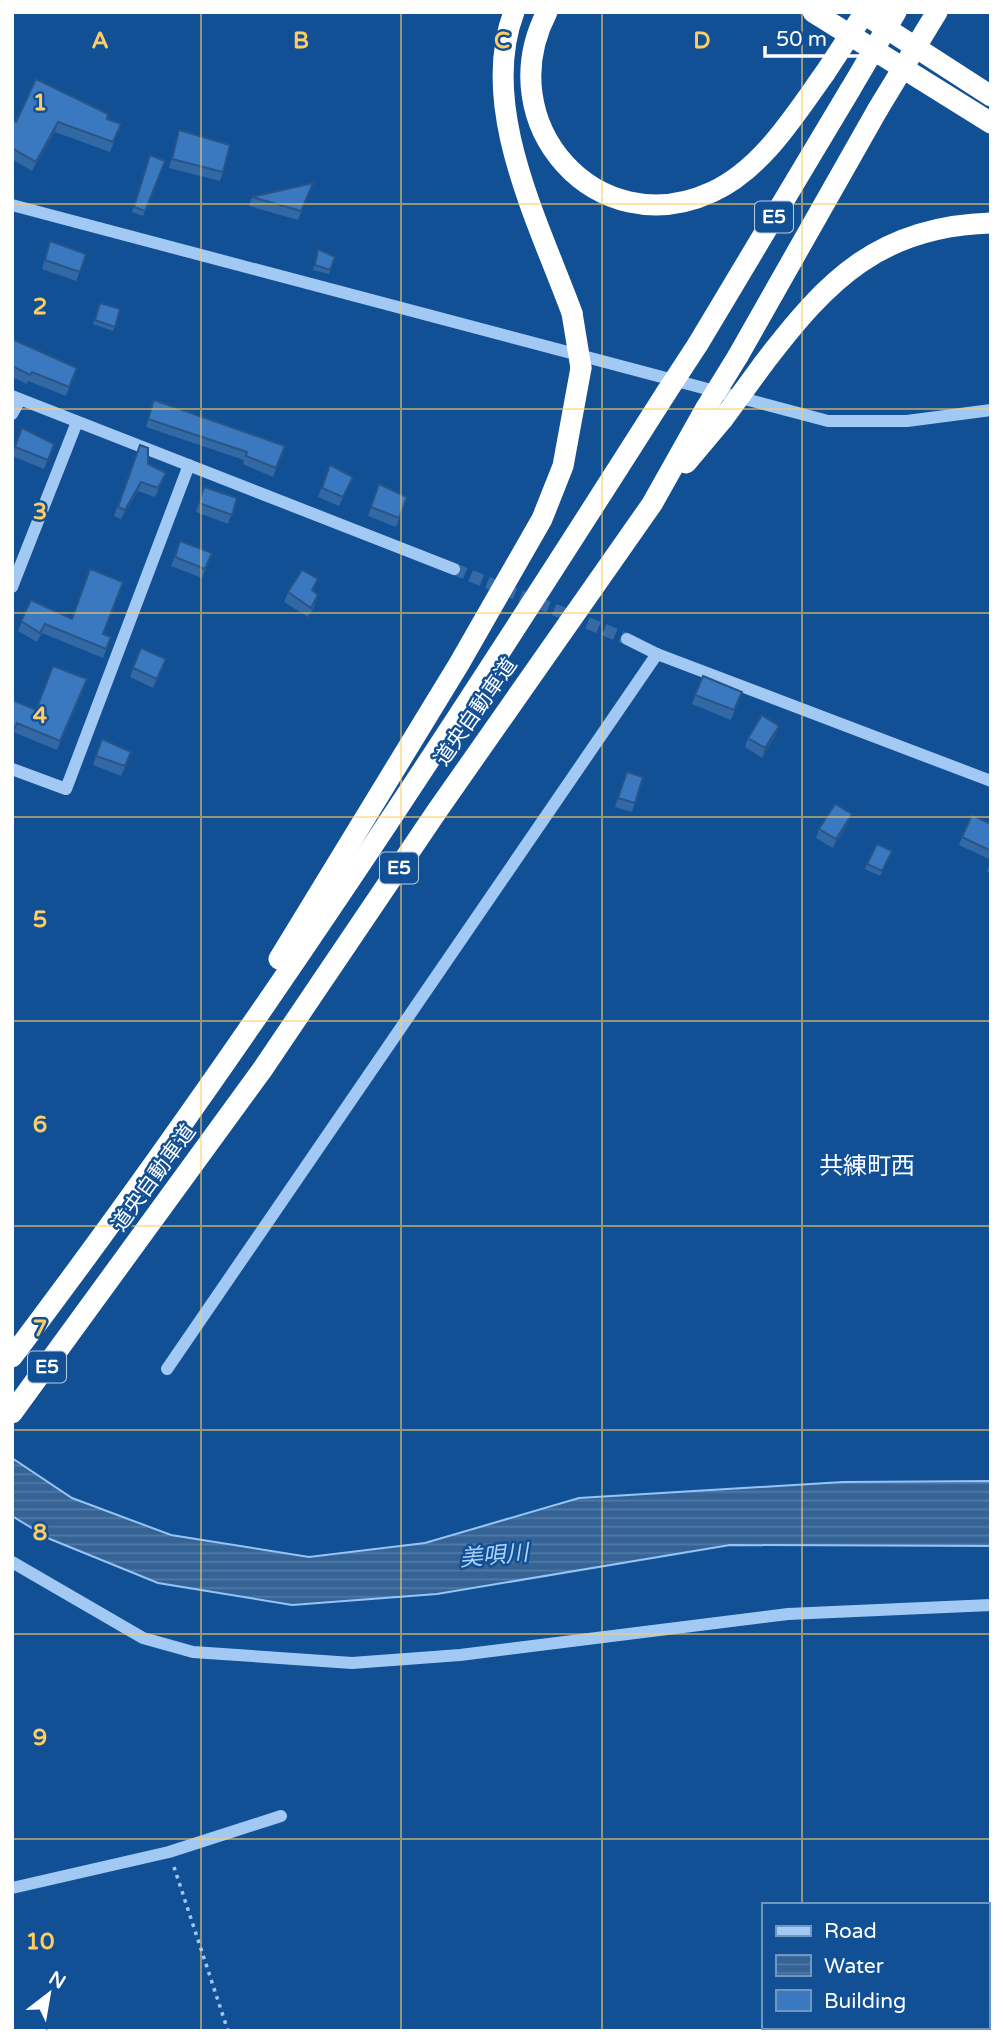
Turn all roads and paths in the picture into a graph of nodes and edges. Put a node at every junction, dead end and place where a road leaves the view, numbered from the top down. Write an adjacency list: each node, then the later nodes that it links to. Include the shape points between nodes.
1 (514, 12): 23 (highway, bridge, via 506,34 503,104 528,194 572,313 581,368 563,466 542,519 459,664)
2 (547, 12): 4 (highway, bridge, via 537,32 529,71 536,120 562,161 580,178 619,198 666,205 713,191 742,173 783,132)
3 (813, 12): 8 (highway)
4 (863, 12): 7 (highway)
5 (896, 12): 23 (highway, 道央自動車道 / E5, bridge, via 698,344 461,715)
6 (937, 12): 14 (highway, 道央自動車道 / E5, bridge, via 738,356)
7 (991, 96)
8 (991, 123)
9 (12, 205): 12 (street, via 828,421 907,421)
10 (991, 223): 14 (highway, bridge, via 925,231 884,247 842,275 802,313 764,363)
11 (16, 398): 13 (street); 15 (street)
12 (991, 410)
13 (12, 414)
14 (714, 414): 26 (highway, 道央自動車道 / E5, via 262,1070)
15 (77, 422): 16 (street); 18 (street)
16 (189, 465): 17 (street); 21 (street, via 66,789)
17 (454, 569)
18 (12, 587)
19 (627, 639): 20 (street)
20 (657, 654): 22 (street); 25 (street)
21 (12, 769)
22 (991, 781)
23 (182, 1124): 24 (highway, 道央自動車道 / E5)
24 (12, 1357)
25 (167, 1369)
26 (12, 1413)
27 (12, 1562): 28 (street, via 143,1639 193,1652 352,1662 460,1656 788,1614)
28 (991, 1605)
29 (281, 1816): 30 (street)
30 (169, 1852): 31 (street); 32 (path)
31 (12, 1888)
32 (228, 2031)

